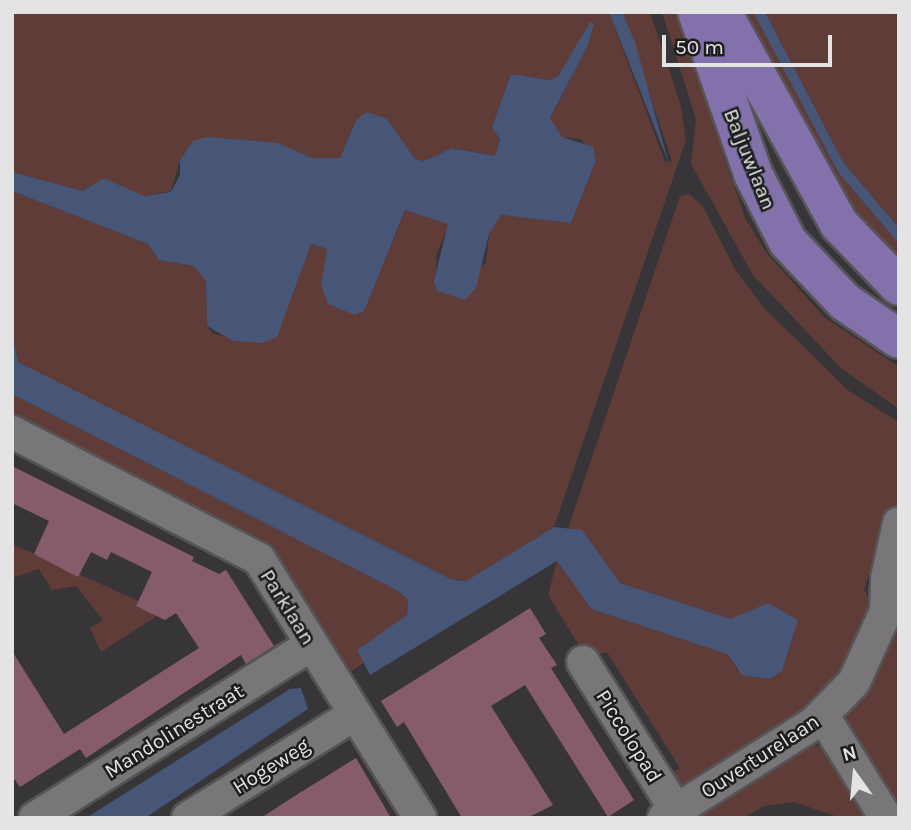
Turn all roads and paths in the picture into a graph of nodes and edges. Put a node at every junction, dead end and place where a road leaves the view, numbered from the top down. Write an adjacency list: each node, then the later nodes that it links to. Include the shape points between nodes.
1 (697, 12): 4 (main road, Baljuwlaan, via 753,174 788,242 845,302)
2 (722, 12): 3 (main road, Baljuwlaan, via 839,224)
3 (899, 286)
4 (899, 339)
5 (12, 432): 8 (street, Parklaan, via 250,552)
6 (899, 523): 7 (street, Ouverturelaan, via 887,578)
7 (893, 603): 11 (street, Ouverturelaan, via 866,665)
8 (312, 645): 10 (street, Parklaan); 13 (street, Mandolinestraat)
9 (583, 662): 12 (street, Piccolopad)
10 (355, 714): 14 (street, Hogeweg); 15 (street, Parklaan)
11 (823, 716): 12 (street, Ouverturelaan); 16 (street)
12 (670, 814)
13 (36, 818)
14 (188, 818)
15 (420, 818)
16 (886, 818)

